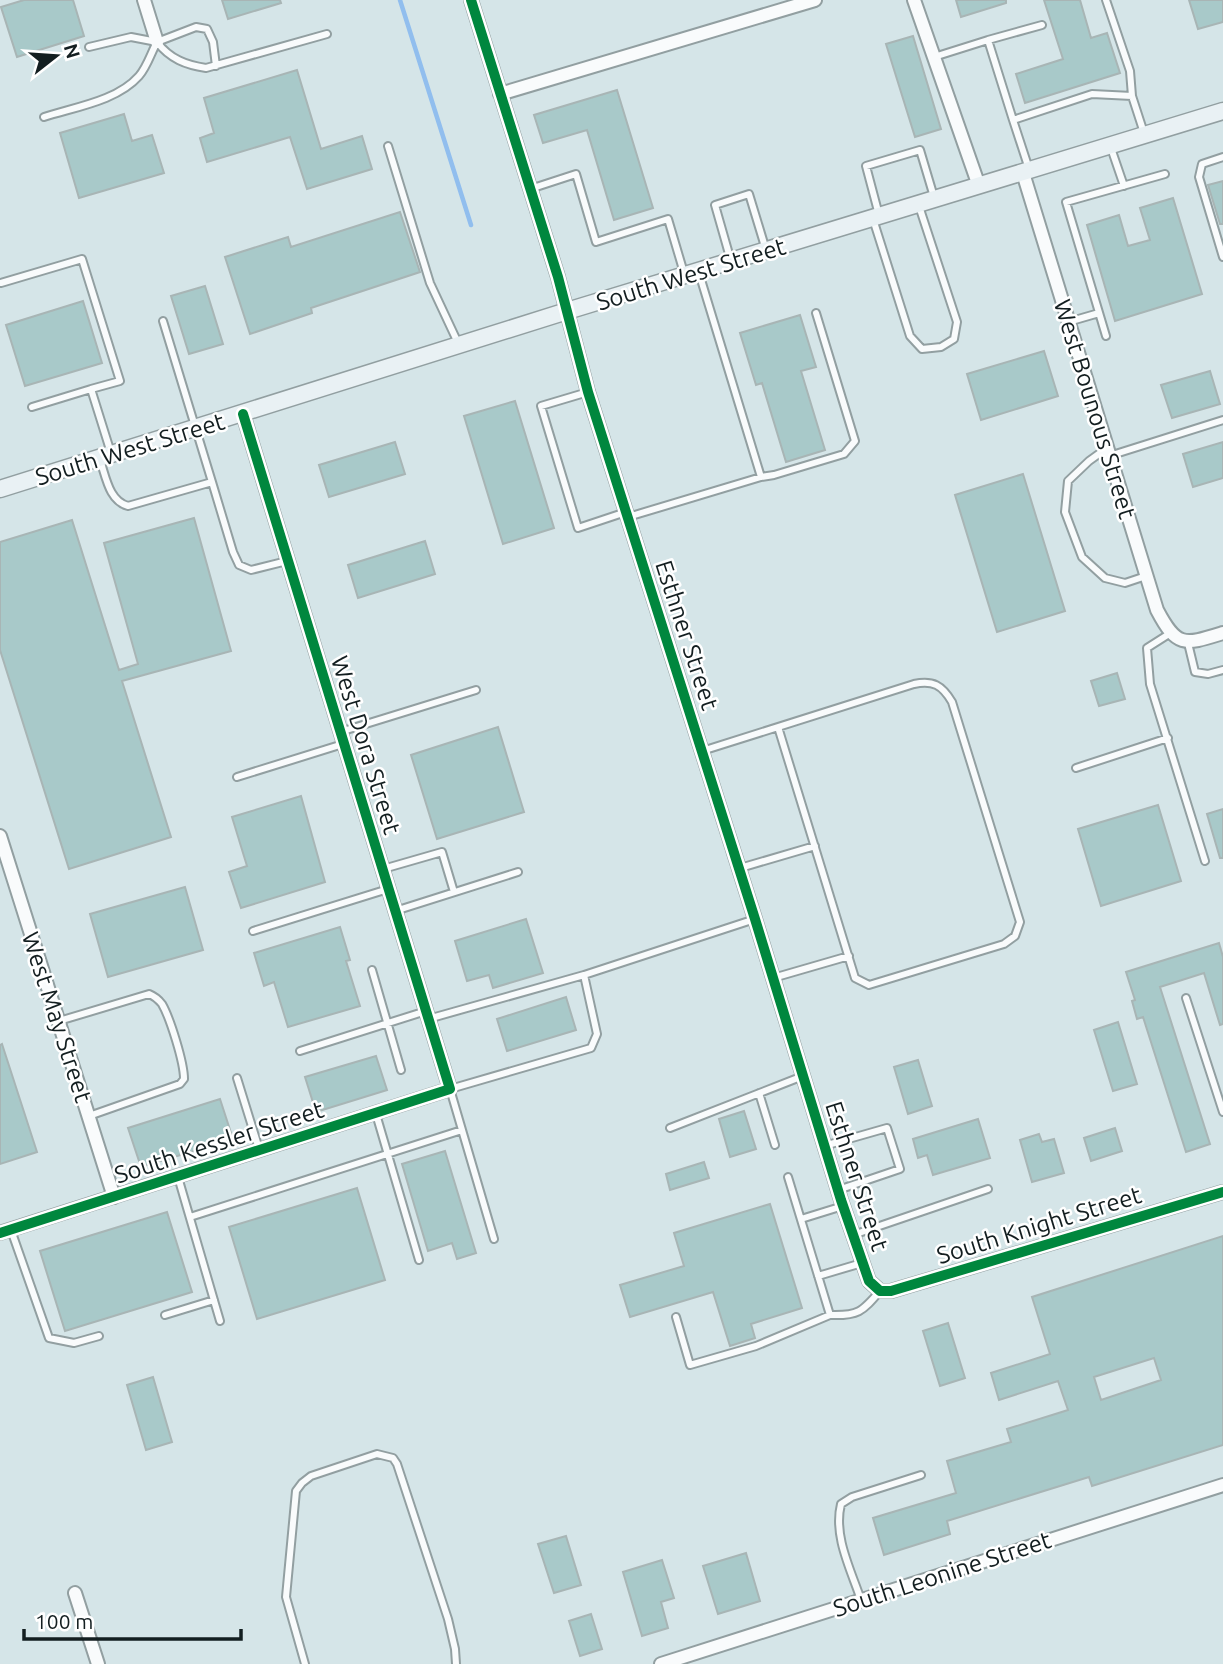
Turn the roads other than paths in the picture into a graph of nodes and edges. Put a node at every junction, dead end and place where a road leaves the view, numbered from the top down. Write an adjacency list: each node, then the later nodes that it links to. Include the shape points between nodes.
1 (144, 0): 9 (street)
2 (471, 0): 13 (street, Esthner Street)
3 (815, 0): 13 (street)
4 (914, 0): 11 (street)
5 (1106, 0): 14 (lane, via 1130,71)
6 (1042, 24): 8 (lane)
7 (327, 34): 12 (lane)
8 (988, 40): 11 (lane); 17 (lane)
9 (157, 42): 10 (lane, via 131,37); 12 (lane, via 177,60); 12 (lane, via 181,32 207,29); 16 (lane, via 140,75 126,88)
10 (89, 47)
11 (934, 57): 24 (street)
12 (216, 66)
13 (500, 94): 26 (street, Esthner Street)
14 (1132, 96): 17 (lane, via 1092,94); 18 (lane)
15 (1223, 111): 18 (main road, South West Street)
16 (44, 117)
17 (1013, 120): 22 (lane)
18 (1144, 135): 20 (main road, South West Street)
19 (388, 146): 41 (lane, via 430,283)
20 (1110, 146): 22 (main road, South West Street); 25 (lane)
21 (1223, 157): 31 (lane, via 1199,168)
22 (1026, 172): 24 (main road, South West Street); 39 (street, West Bounous Street)
23 (1165, 174): 25 (lane)
24 (979, 186): 27 (main road, South West Street)
25 (1124, 186): 37 (lane, via 1066,202)
26 (530, 189): 33 (lane, via 576,174 596,242 668,219); 35 (street, Esthner Street)
27 (935, 200): 28 (main road, South West Street); 29 (lane, via 920,149 866,166)
28 (918, 205): 29 (main road, South West Street); 29 (lane, via 957,322 954,339 940,346 922,349 910,336)
29 (877, 218): 30 (main road, South West Street)
30 (766, 252): 32 (main road, South West Street); 32 (lane, via 749,194 715,205)
31 (1223, 257)
32 (732, 263): 33 (main road, South West Street)
33 (692, 275): 35 (main road, South West Street); 50 (lane)
34 (1, 283): 42 (lane, via 82,259 120,381)
35 (568, 311): 41 (main road, South West Street); 43 (street, Esthner Street)
36 (816, 313): 50 (lane, via 855,441 844,454)
37 (1099, 313): 39 (lane); 40 (lane)
38 (163, 321): 47 (lane)
39 (1068, 322): 48 (street, West Bounous Street)
40 (1106, 336)
41 (459, 347): 45 (main road, South West Street)
42 (91, 389): 44 (lane); 49 (lane)
43 (588, 392): 53 (street, Esthner Street); 53 (lane, via 541,406 574,516 578,528)
44 (32, 407)
45 (243, 414): 47 (main road, South West Street); 54 (street, West Dora Street)
46 (1223, 420): 48 (lane)
47 (197, 428): 49 (main road, South West Street); 51 (lane)
48 (1108, 452): 55 (street, West Bounous Street); 55 (lane, via 1089,461 1068,481 1065,512 1082,557 1105,578 1125,583)
49 (106, 456): 51 (lane, via 111,492 117,502 128,506); 52 (main road, South West Street)
50 (761, 477): 53 (lane)
51 (212, 482): 54 (lane, via 239,565 251,570)
52 (0, 489)
53 (627, 514): 63 (street, Esthner Street)
54 (287, 561): 61 (street, West Dora Street)
55 (1146, 576): 57 (street, West Bounous Street, via 1157,610)
56 (1223, 633): 57 (street)
57 (1179, 638): 58 (lane, via 1195,672); 62 (lane, via 1147,648 1150,684)
58 (1223, 670)
59 (476, 690): 61 (lane)
60 (778, 727): 63 (lane); 67 (lane); 77 (lane, via 914,684 928,681 944,688 1020,922 1015,936 1004,944 869,985 855,978)
61 (342, 738): 65 (lane); 70 (street, West Dora Street)
62 (1168, 738): 64 (lane); 68 (lane)
63 (702, 751): 69 (street, Esthner Street)
64 (1076, 768)
65 (237, 777)
66 (0, 836): 83 (street, West May Street)
67 (815, 846): 69 (lane); 77 (lane)
68 (1205, 861)
69 (739, 869): 75 (street, Esthner Street)
70 (382, 870): 72 (street, West Dora Street); 73 (lane, via 442,852)
71 (518, 872): 73 (lane)
72 (388, 889): 74 (street, West Dora Street); 76 (lane)
73 (454, 892): 74 (lane)
74 (395, 911): 82 (street, West Dora Street)
75 (755, 919): 79 (lane); 80 (street, Esthner Street)
76 (253, 931)
77 (849, 956): 80 (lane)
78 (372, 970): 84 (lane)
79 (584, 975): 82 (lane); 89 (lane, via 597,1034 591,1048)
80 (773, 978): 87 (street, Esthner Street)
81 (1186, 998): 91 (lane)
82 (427, 1015): 84 (lane); 89 (street, West Dora Street)
83 (59, 1021): 93 (street, West May Street); 93 (lane, via 149,994 163,1005 181,1056 184,1079 180,1084)
84 (387, 1023): 85 (lane); 86 (lane)
85 (300, 1051)
86 (401, 1070)
87 (803, 1076): 90 (lane); 97 (street, Esthner Street)
88 (237, 1078): 98 (lane)
89 (450, 1089): 92 (street, South Kessler Street); 95 (lane)
90 (759, 1093): 94 (lane); 96 (lane)
91 (1223, 1112)
92 (376, 1114): 98 (street, South Kessler Street); 99 (lane)
93 (89, 1116): 105 (street, West May Street)
94 (670, 1128)
95 (462, 1130): 99 (lane); 111 (lane)
96 (775, 1145)
97 (824, 1146): 103 (street, Esthner Street); 103 (lane, via 887,1128 900,1169)
98 (259, 1151): 100 (street, South Kessler Street)
99 (388, 1154): 107 (lane); 112 (lane)
100 (177, 1177): 105 (street, South Kessler Street); 107 (lane)
101 (788, 1177): 108 (lane)
102 (988, 1189): 110 (lane)
103 (838, 1190): 106 (street, Esthner Street)
104 (1223, 1192): 115 (street, South Knight Street, via 917,1284)
105 (114, 1197): 109 (street, South Kessler Street)
106 (843, 1206): 108 (lane); 110 (street, Esthner Street)
107 (190, 1217): 116 (lane)
108 (801, 1219): 114 (lane)
109 (5, 1231): 121 (lane, via 49,1338 74,1343)
110 (853, 1235): 113 (street, Esthner Street)
111 (495, 1240)
112 (419, 1260)
113 (862, 1263): 114 (lane); 115 (street, Esthner Street, via 869,1281)
114 (818, 1276): 118 (lane)
115 (880, 1291): 118 (lane, via 863,1311)
116 (214, 1300): 117 (lane); 120 (lane)
117 (165, 1315)
118 (830, 1315): 119 (lane, via 755,1346 690,1364)
119 (676, 1317)
120 (220, 1321)
121 (99, 1336)
122 (921, 1475): 125 (lane, via 841,1504 837,1519 842,1546)
123 (1223, 1485): 125 (street, South Leonine Street)
124 (75, 1593): 126 (street)
125 (861, 1600): 129 (street, South Leonine Street)
126 (98, 1664)
127 (305, 1664): 128 (lane, via 286,1597 296,1491 311,1476 377,1454 393,1458 397,1464 448,1619)
128 (456, 1664)
129 (661, 1664)

